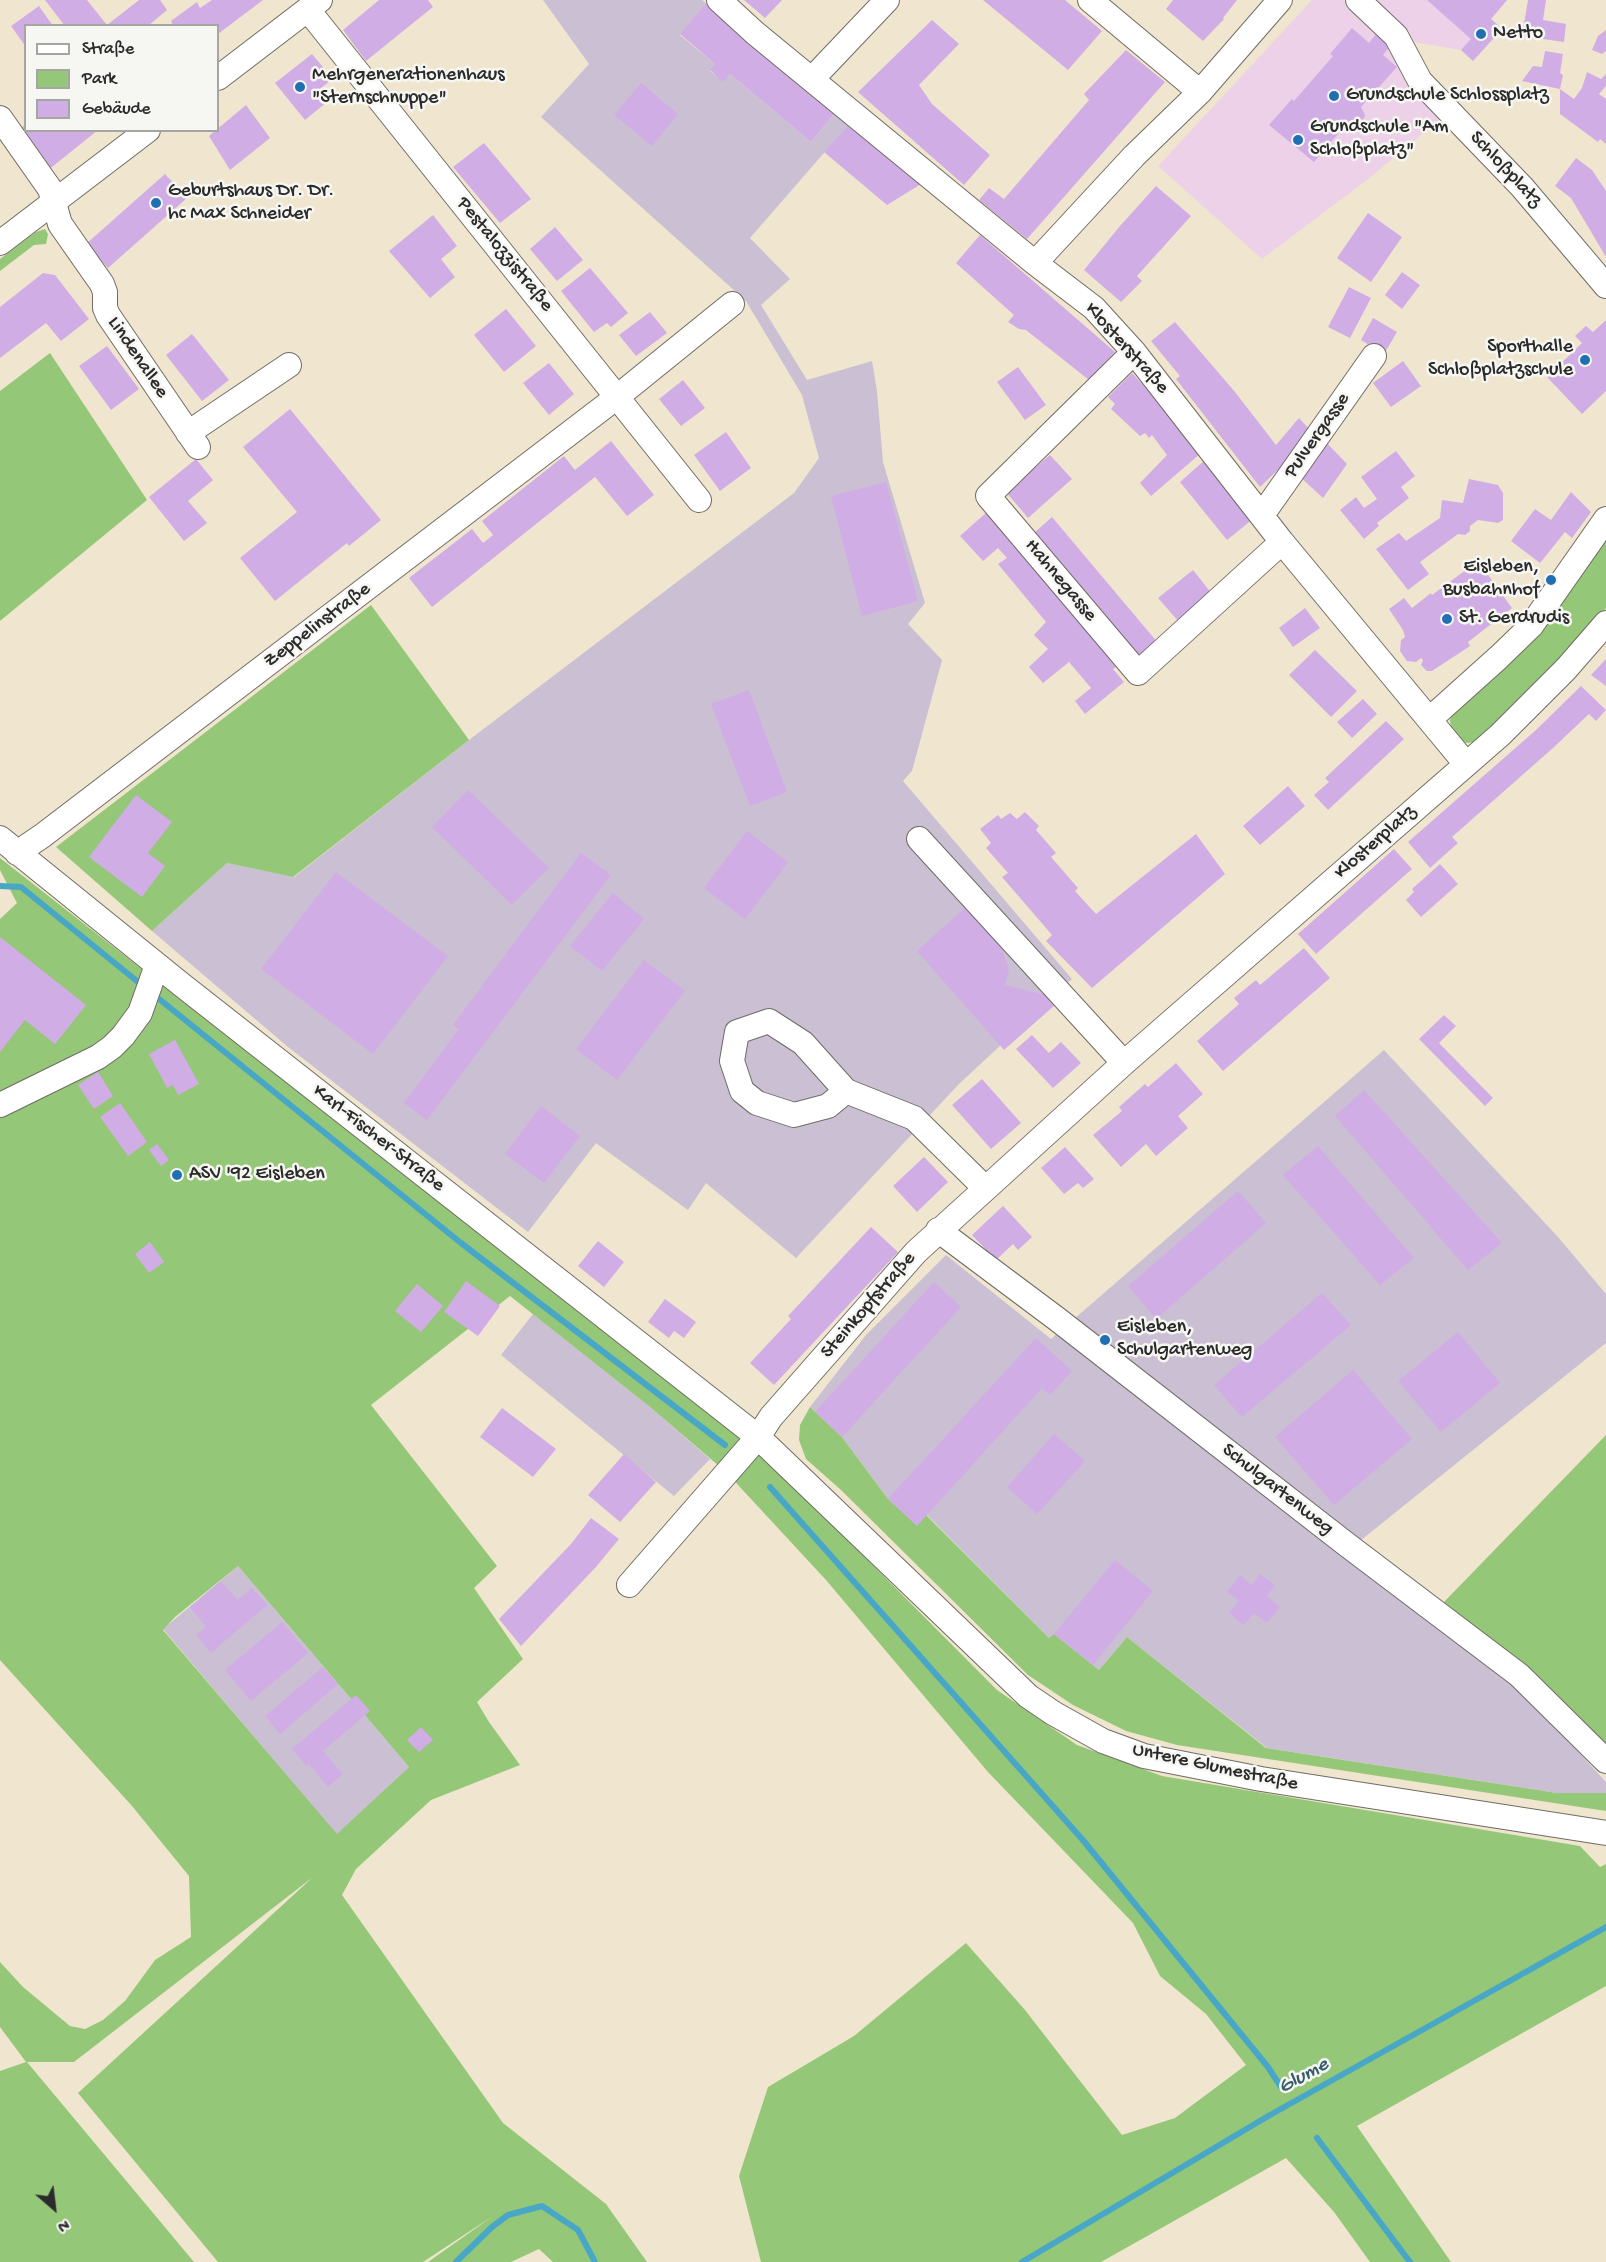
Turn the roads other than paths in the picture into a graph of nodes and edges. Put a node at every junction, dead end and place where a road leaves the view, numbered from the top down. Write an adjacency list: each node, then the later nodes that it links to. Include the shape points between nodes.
1 (719, 0): 8 (street, Klosterstraße)
2 (887, 0): 8 (street)
3 (1090, 0): 9 (street)
4 (1280, 0): 9 (street)
5 (1358, 0): 15 (street, Schloßplatz, via 1396,36 1420,81 1528,193)
6 (314, 5): 7 (street); 20 (street, Pestalozzistraße)
7 (219, 77)
8 (813, 79): 14 (street, Klosterstraße)
9 (1200, 92): 14 (street, via 1134,156)
10 (0, 118): 12 (street, Lindenallee, via 50,189)
11 (145, 132): 12 (street)
12 (53, 203): 13 (street); 19 (street, Lindenallee, via 60,224 104,288 105,310 193,440)
13 (0, 243)
14 (1035, 263): 17 (street, Klosterstraße, via 1094,308)
15 (1606, 286)
16 (732, 304): 20 (street, Zeppelinstraße)
17 (1134, 352): 22 (street, Klosterstraße); 24 (street, Hahnegasse, via 988,496 1138,673)
18 (1374, 356): 22 (street, Pulvergasse)
19 (289, 365)
20 (617, 397): 21 (street, Pestalozzistraße); 29 (street, Zeppelinstraße, via 42,836)
21 (699, 500)
22 (1262, 515): 24 (street, Klosterstraße)
23 (1602, 524): 26 (street, via 1531,626)
24 (1282, 542): 26 (street, Klosterstraße)
25 (1606, 623): 27 (street, Klosterplatz, via 1536,701)
26 (1430, 719): 27 (street, Klosterstraße)
27 (1466, 764): 31 (street, Klosterplatz)
28 (919, 838): 31 (street)
29 (8, 846): 30 (street, Karl-Fischer-Straße)
30 (155, 973): 33 (street, via 140,1013 123,1036 98,1057); 36 (street, Karl-Fischer-Straße)
31 (1130, 1058): 34 (street, Steinkopfstraße)
32 (846, 1091): 32 (street, via 803,1043 769,1021 737,1032 732,1061 742,1091 757,1103 794,1115 828,1106); 34 (street, via 914,1118)
33 (0, 1104)
34 (985, 1188): 35 (street, Steinkopfstraße)
35 (938, 1230): 36 (street, Steinkopfstraße); 38 (street, Schulgartenweg, via 1519,1675)
36 (753, 1442): 37 (street, Steinkopfstraße); 39 (street, Untere Glumestraße, via 1028,1696 1103,1741 1144,1756 1261,1779)
37 (629, 1584)
38 (1606, 1761)
39 (1606, 1833)

